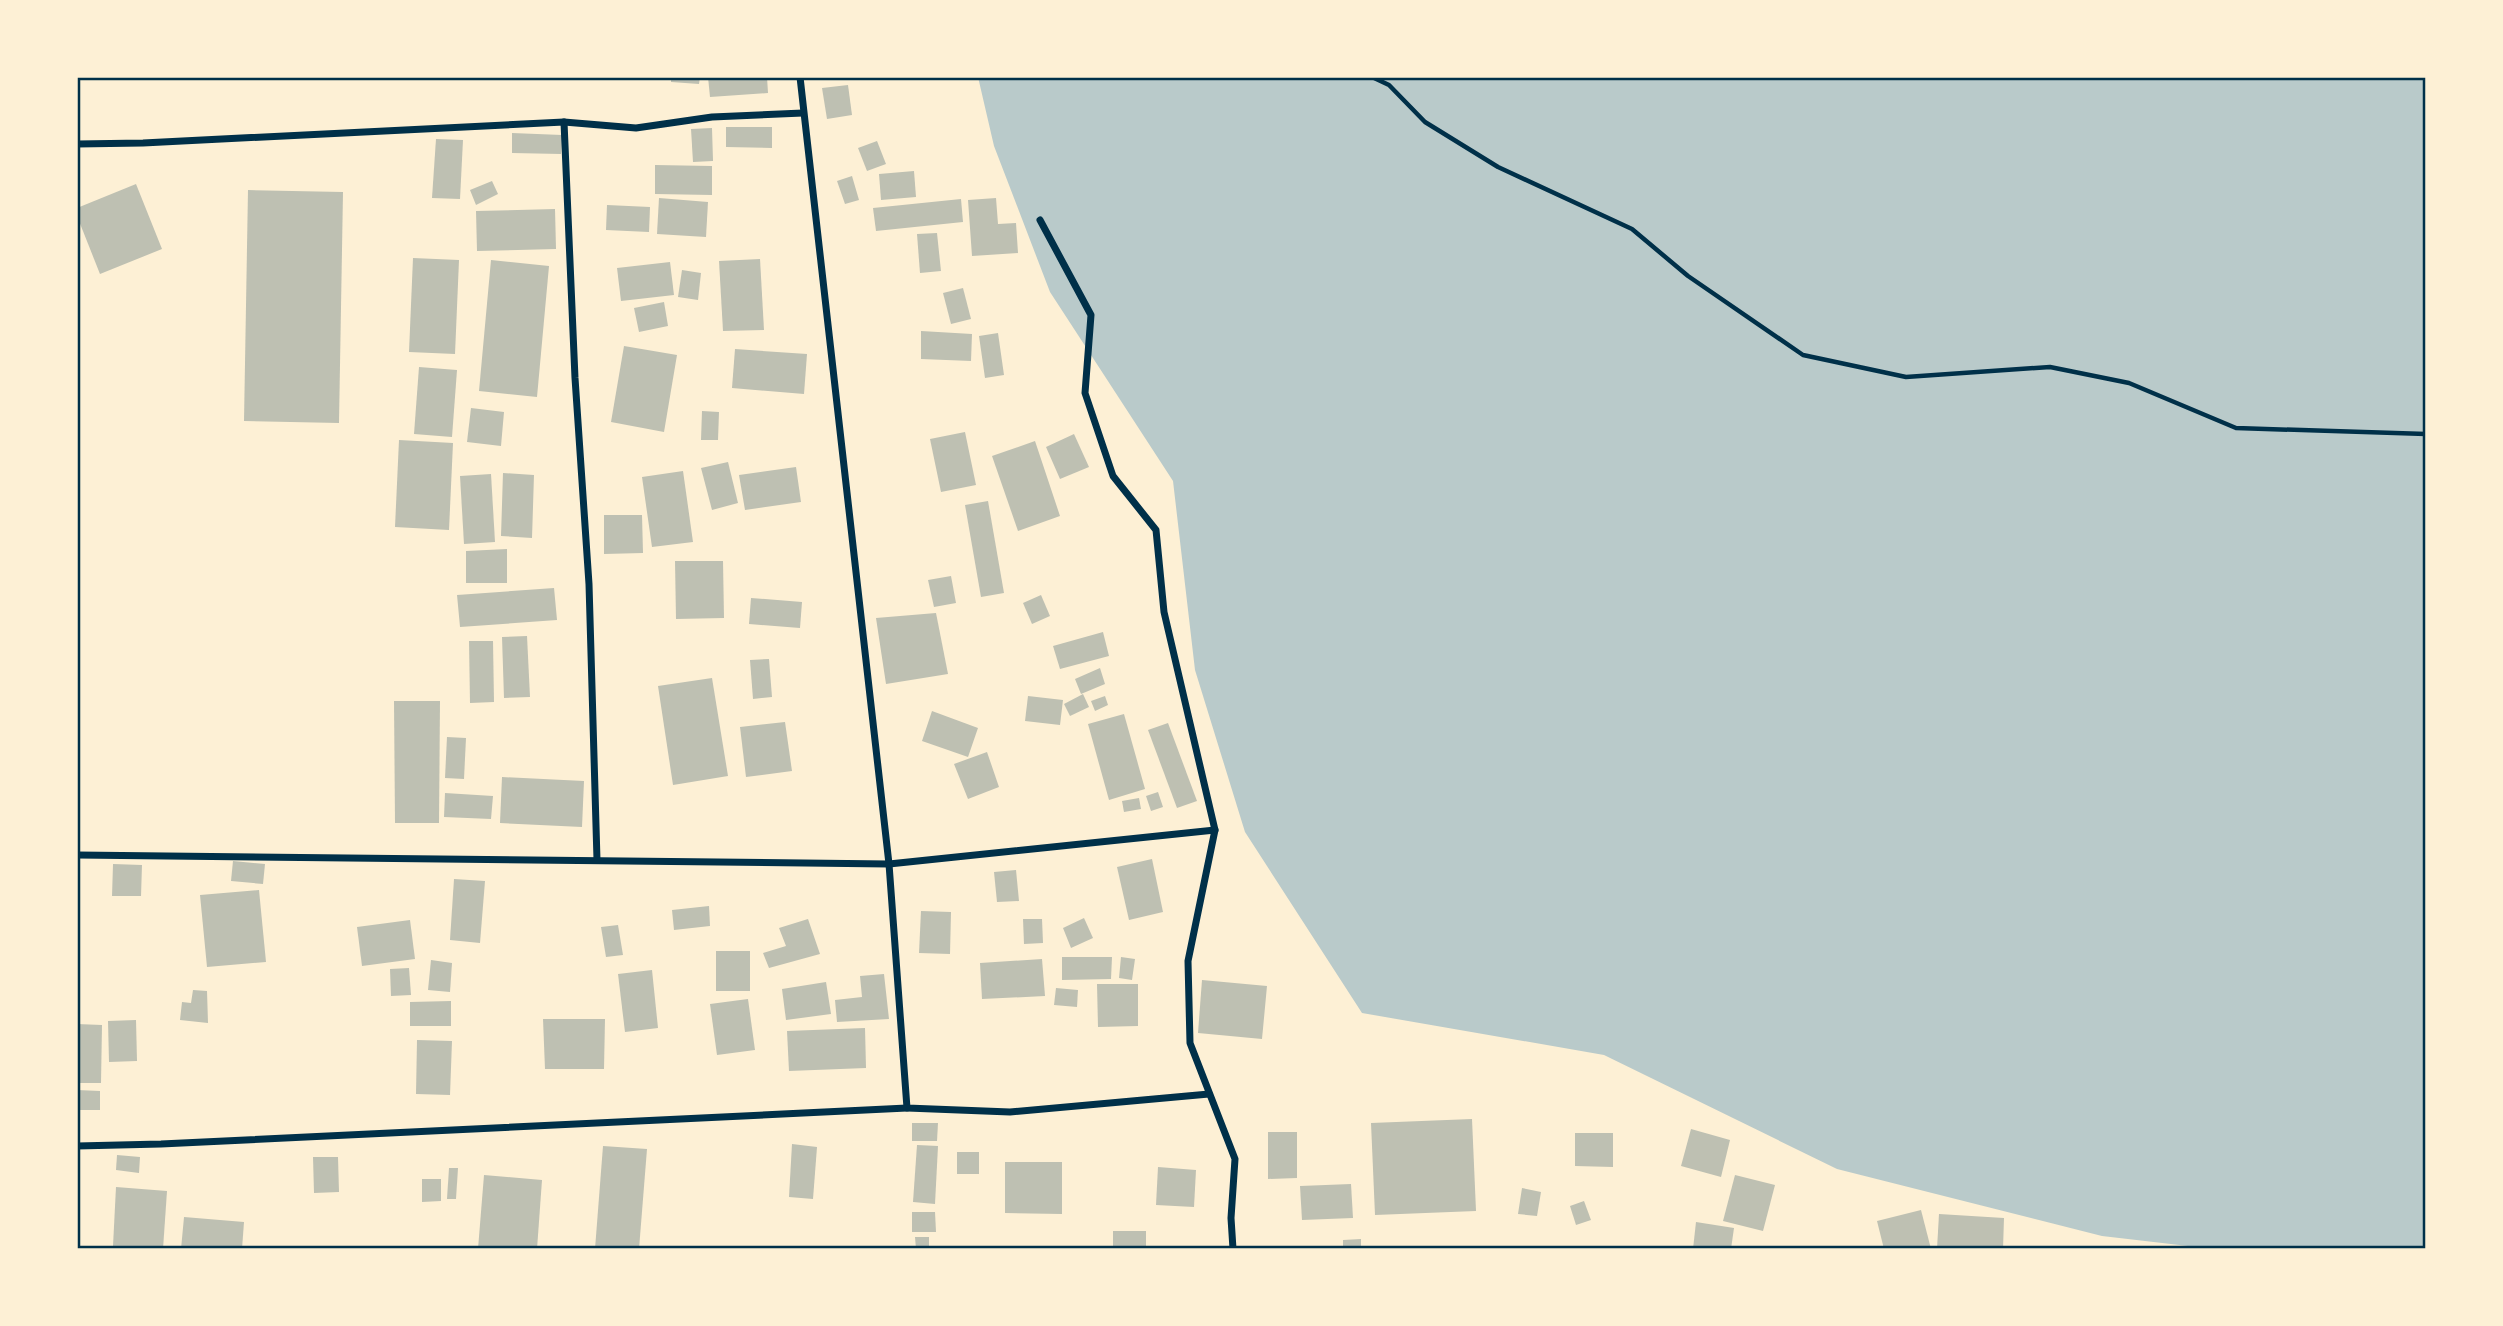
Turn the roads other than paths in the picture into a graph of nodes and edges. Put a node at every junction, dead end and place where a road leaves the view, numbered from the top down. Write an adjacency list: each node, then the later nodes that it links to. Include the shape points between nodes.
1 (800, 77): 2 (street)
2 (803, 113): 3 (street, via 712,117 636,128); 9 (street)
3 (564, 122): 4 (street); 8 (street, via 589,584)
4 (77, 144)
5 (1040, 220): 6 (street, via 1091,315 1085,393 1113,476 1157,530 1164,612)
6 (1215, 830): 9 (street); 10 (street, via 1188,961 1190,1043)
7 (77, 855): 8 (street)
8 (597, 860): 9 (street)
9 (889, 864): 11 (street)
10 (1209, 1094): 11 (street, via 1010,1112); 13 (street, via 1235,1159)
11 (907, 1108): 12 (street)
12 (77, 1146)
13 (1233, 1249)

